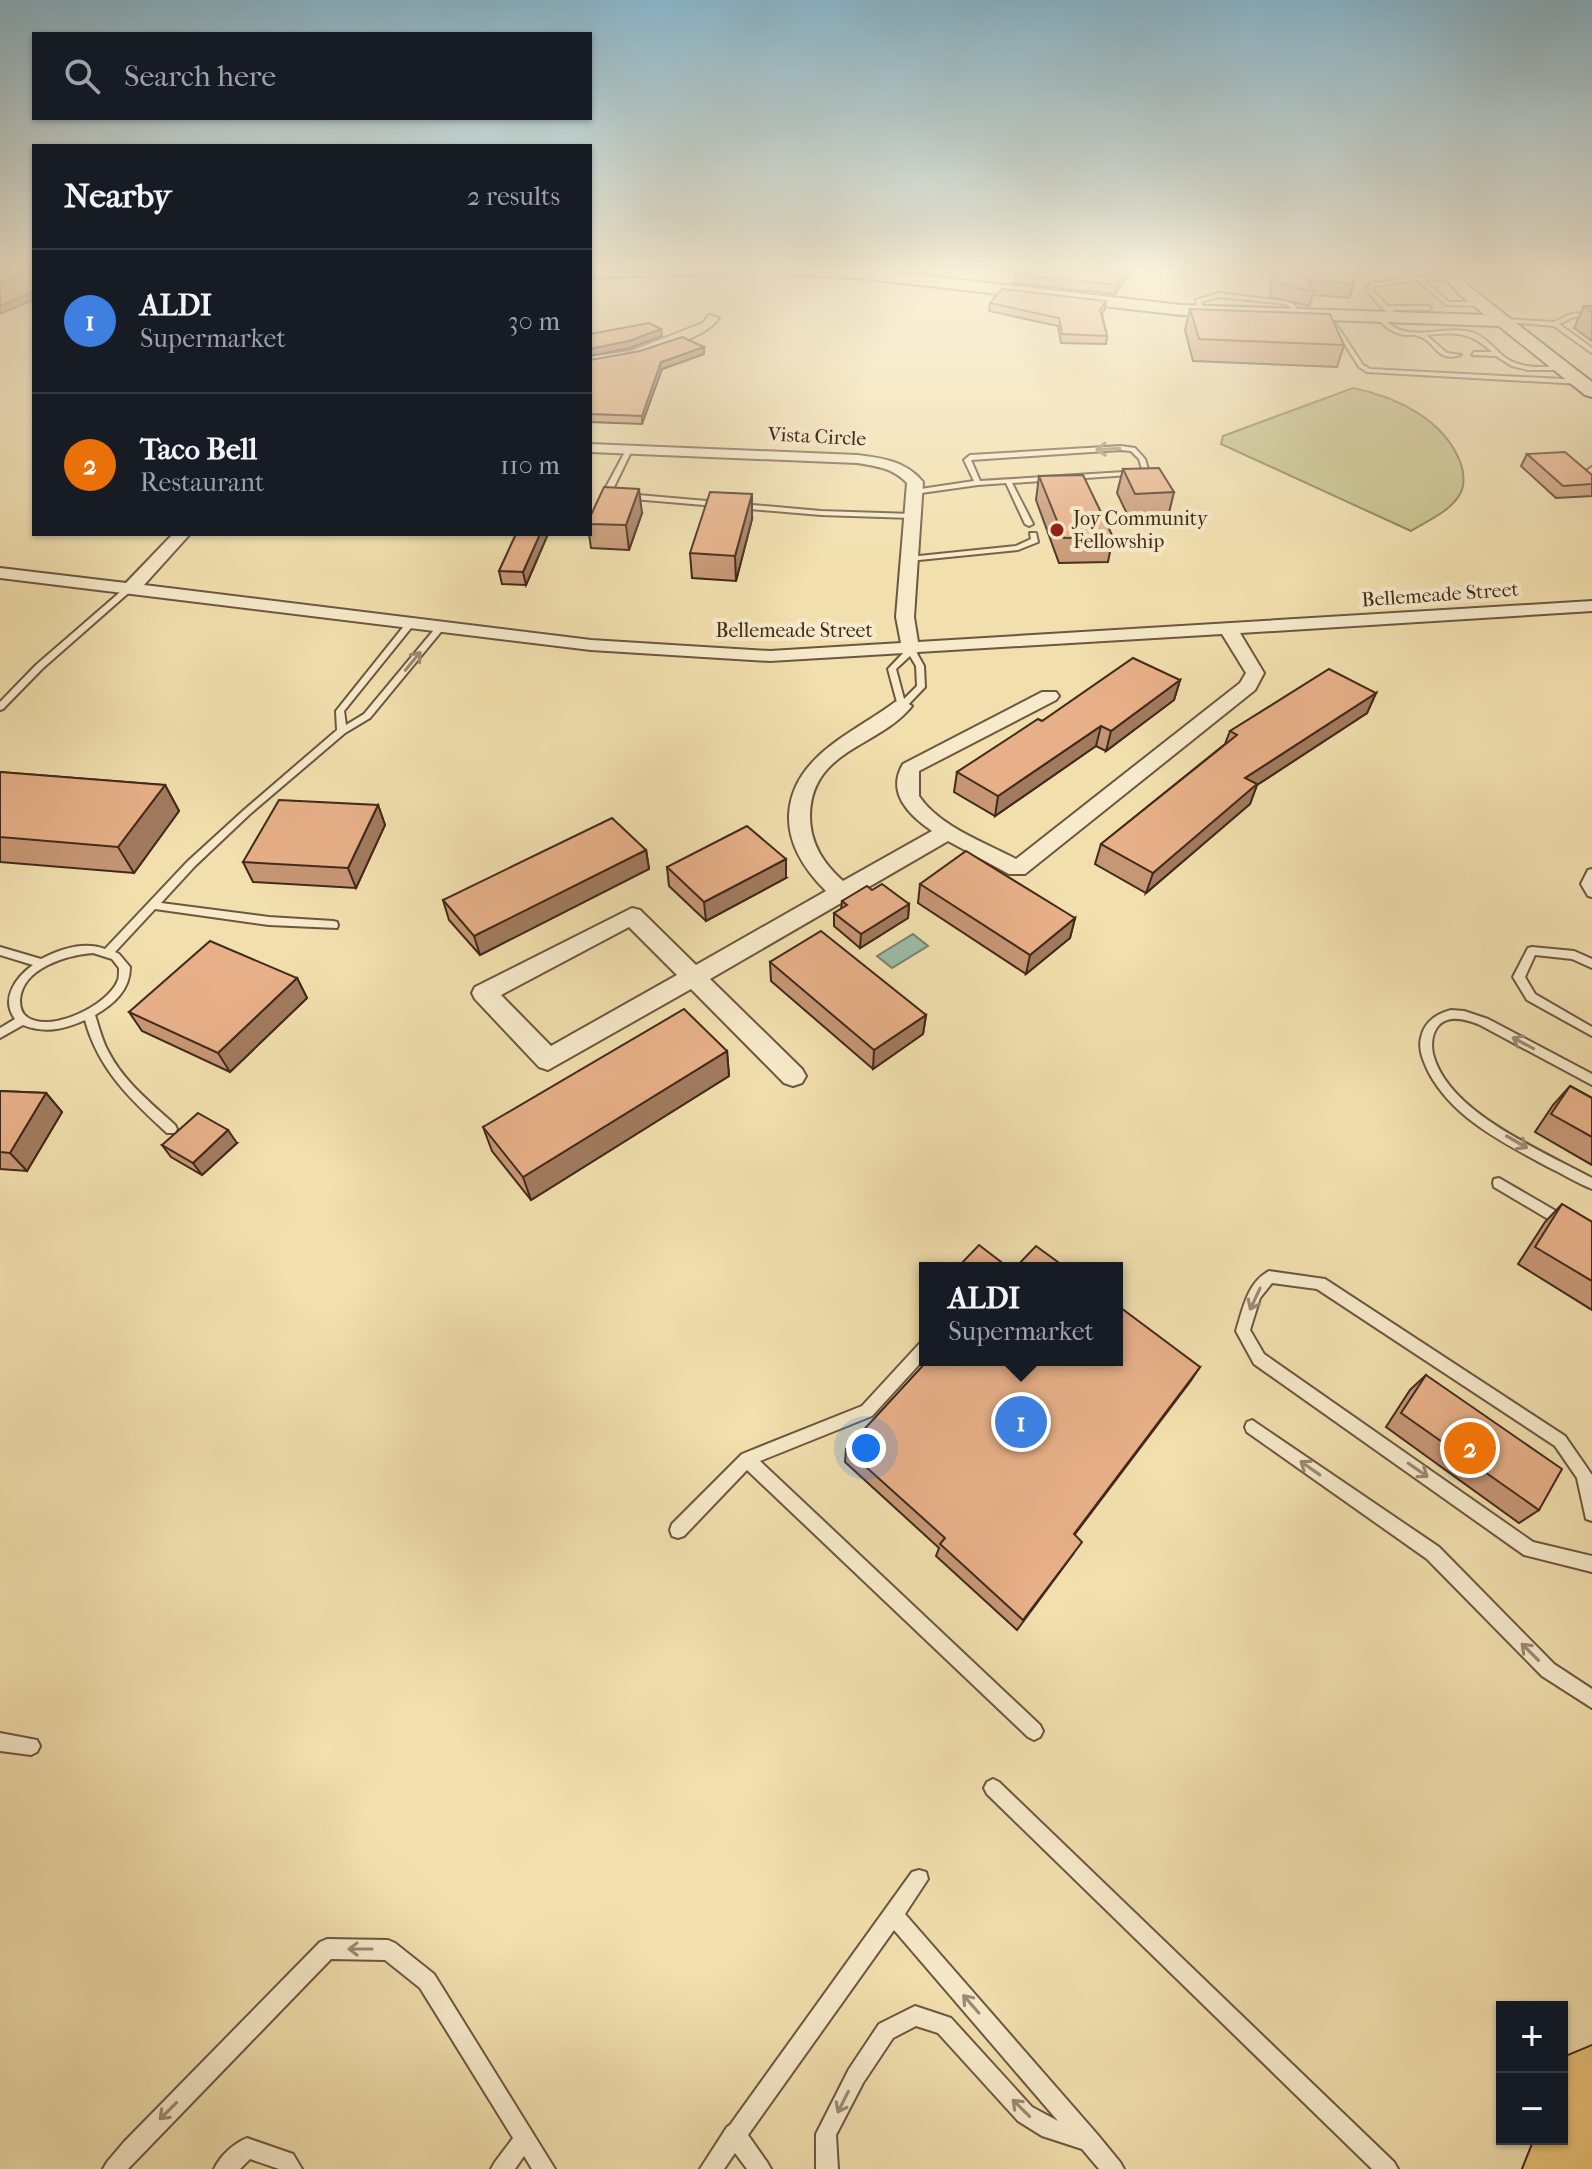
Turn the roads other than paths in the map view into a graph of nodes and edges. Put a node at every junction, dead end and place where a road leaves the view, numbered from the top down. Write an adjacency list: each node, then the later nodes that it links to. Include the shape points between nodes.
1 (1368, 370): 3 (lane)
2 (1566, 370): 3 (main road)
3 (1586, 386)
4 (592, 448): 5 (street, Vista Circle)
5 (629, 450): 8 (street, Vista Circle, via 880,462 908,473); 9 (lane, via 609,489 613,495)
6 (1008, 481): 7 (lane); 7 (lane, one-way to 7, via 1145,469 1133,449 1121,448 970,457); 10 (lane)
7 (978, 483): 8 (lane)
8 (914, 492): 9 (street)
9 (912, 516): 13 (street)
10 (1029, 524)
11 (1033, 535): 13 (lane, via 1035,540 1018,548)
12 (180, 536): 15 (street)
13 (909, 559): 20 (street, via 905,617)
14 (0, 573): 15 (street, Bellemeade Street)
15 (129, 589): 17 (street, Bellemeade Street); 25 (lane)
16 (1592, 606): 19 (street, Bellemeade Street)
17 (411, 623): 18 (street, Bellemeade Street); 21 (lane)
18 (441, 627): 20 (street, Bellemeade Street, via 654,651 770,656); 22 (lane, one-way to 18)
19 (1229, 630): 20 (street, Bellemeade Street); 27 (street, via 1255,673 1248,686 1017,869)
20 (911, 650): 24 (lane, via 892,669); 24 (lane, via 920,666 921,687)
21 (361, 685): 22 (lane); 26 (lane, via 340,711)
22 (390, 689): 26 (lane, via 367,716)
23 (1049, 696): 27 (street, via 910,768 906,786 912,803)
24 (902, 706): 29 (street, via 839,750 802,789 799,821 804,847)
25 (0, 707)
26 (342, 731): 31 (lane, via 247,812)
27 (949, 831): 29 (street)
28 (1592, 872): 30 (lane, via 1586,884)
29 (842, 893): 37 (street)
30 (1592, 893)
31 (151, 905): 32 (lane); 34 (lane)
32 (333, 925)
33 (0, 951): 35 (lane)
34 (109, 952): 35 (lane, via 76,950); 38 (lane, via 125,968 125,980)
35 (41, 963): 39 (lane, via 17,987 12,1000)
36 (1592, 964): 40 (lane, via 1574,955 1532,951 1519,977 1531,997)
37 (694, 979): 37 (street, via 632,916 484,993 548,1060); 42 (street)
38 (90, 1016): 39 (lane, via 52,1026); 44 (lane, via 95,1042 123,1086)
39 (22, 1020): 41 (lane)
40 (1592, 1032)
41 (0, 1034)
42 (793, 1076)
43 (1592, 1080): 46 (lane, one-way to 46, via 1466,1015 1439,1018 1425,1043 1434,1070 1480,1121)
44 (171, 1129)
45 (1499, 1183): 47 (lane)
46 (1592, 1184)
47 (1592, 1239)
48 (919, 1355): 50 (lane, via 867,1411)
49 (1252, 1427): 54 (lane, one-way to 49, via 1548,1670 1433,1553)
50 (747, 1459): 52 (lane); 55 (lane)
51 (1592, 1513): 53 (lane, one-way to 53, via 1584,1475 1560,1441 1320,1283 1269,1277 1254,1295 1243,1331 1259,1359 1530,1549)
52 (678, 1530)
53 (1592, 1564)
54 (1592, 1699)
55 (1034, 1731)
56 (0, 1742): 57 (lane)
57 (31, 1746)
58 (993, 1788): 74 (lane)
59 (919, 1879): 60 (lane)
60 (893, 1915): 62 (lane); 64 (lane, one-way to 60)
61 (1592, 2080): 75 (main road)
62 (734, 2134): 70 (lane); 71 (lane)
63 (525, 2138): 65 (lane, one-way to 65, via 427,1981 388,1950 327,1949); 68 (lane); 69 (lane)
64 (1090, 2141): 72 (lane, one-way to 72, via 1049,2129 1025,2114 944,2025 915,2016 886,2031 856,2076 826,2134); 73 (lane)
65 (114, 2169)
66 (225, 2169): 67 (lane, via 247,2148 286,2161)
67 (291, 2169)
68 (502, 2169)
69 (544, 2169)
70 (711, 2169)
71 (760, 2169)
72 (827, 2169)
73 (1113, 2169)
74 (1387, 2169)
75 (1558, 2169)

